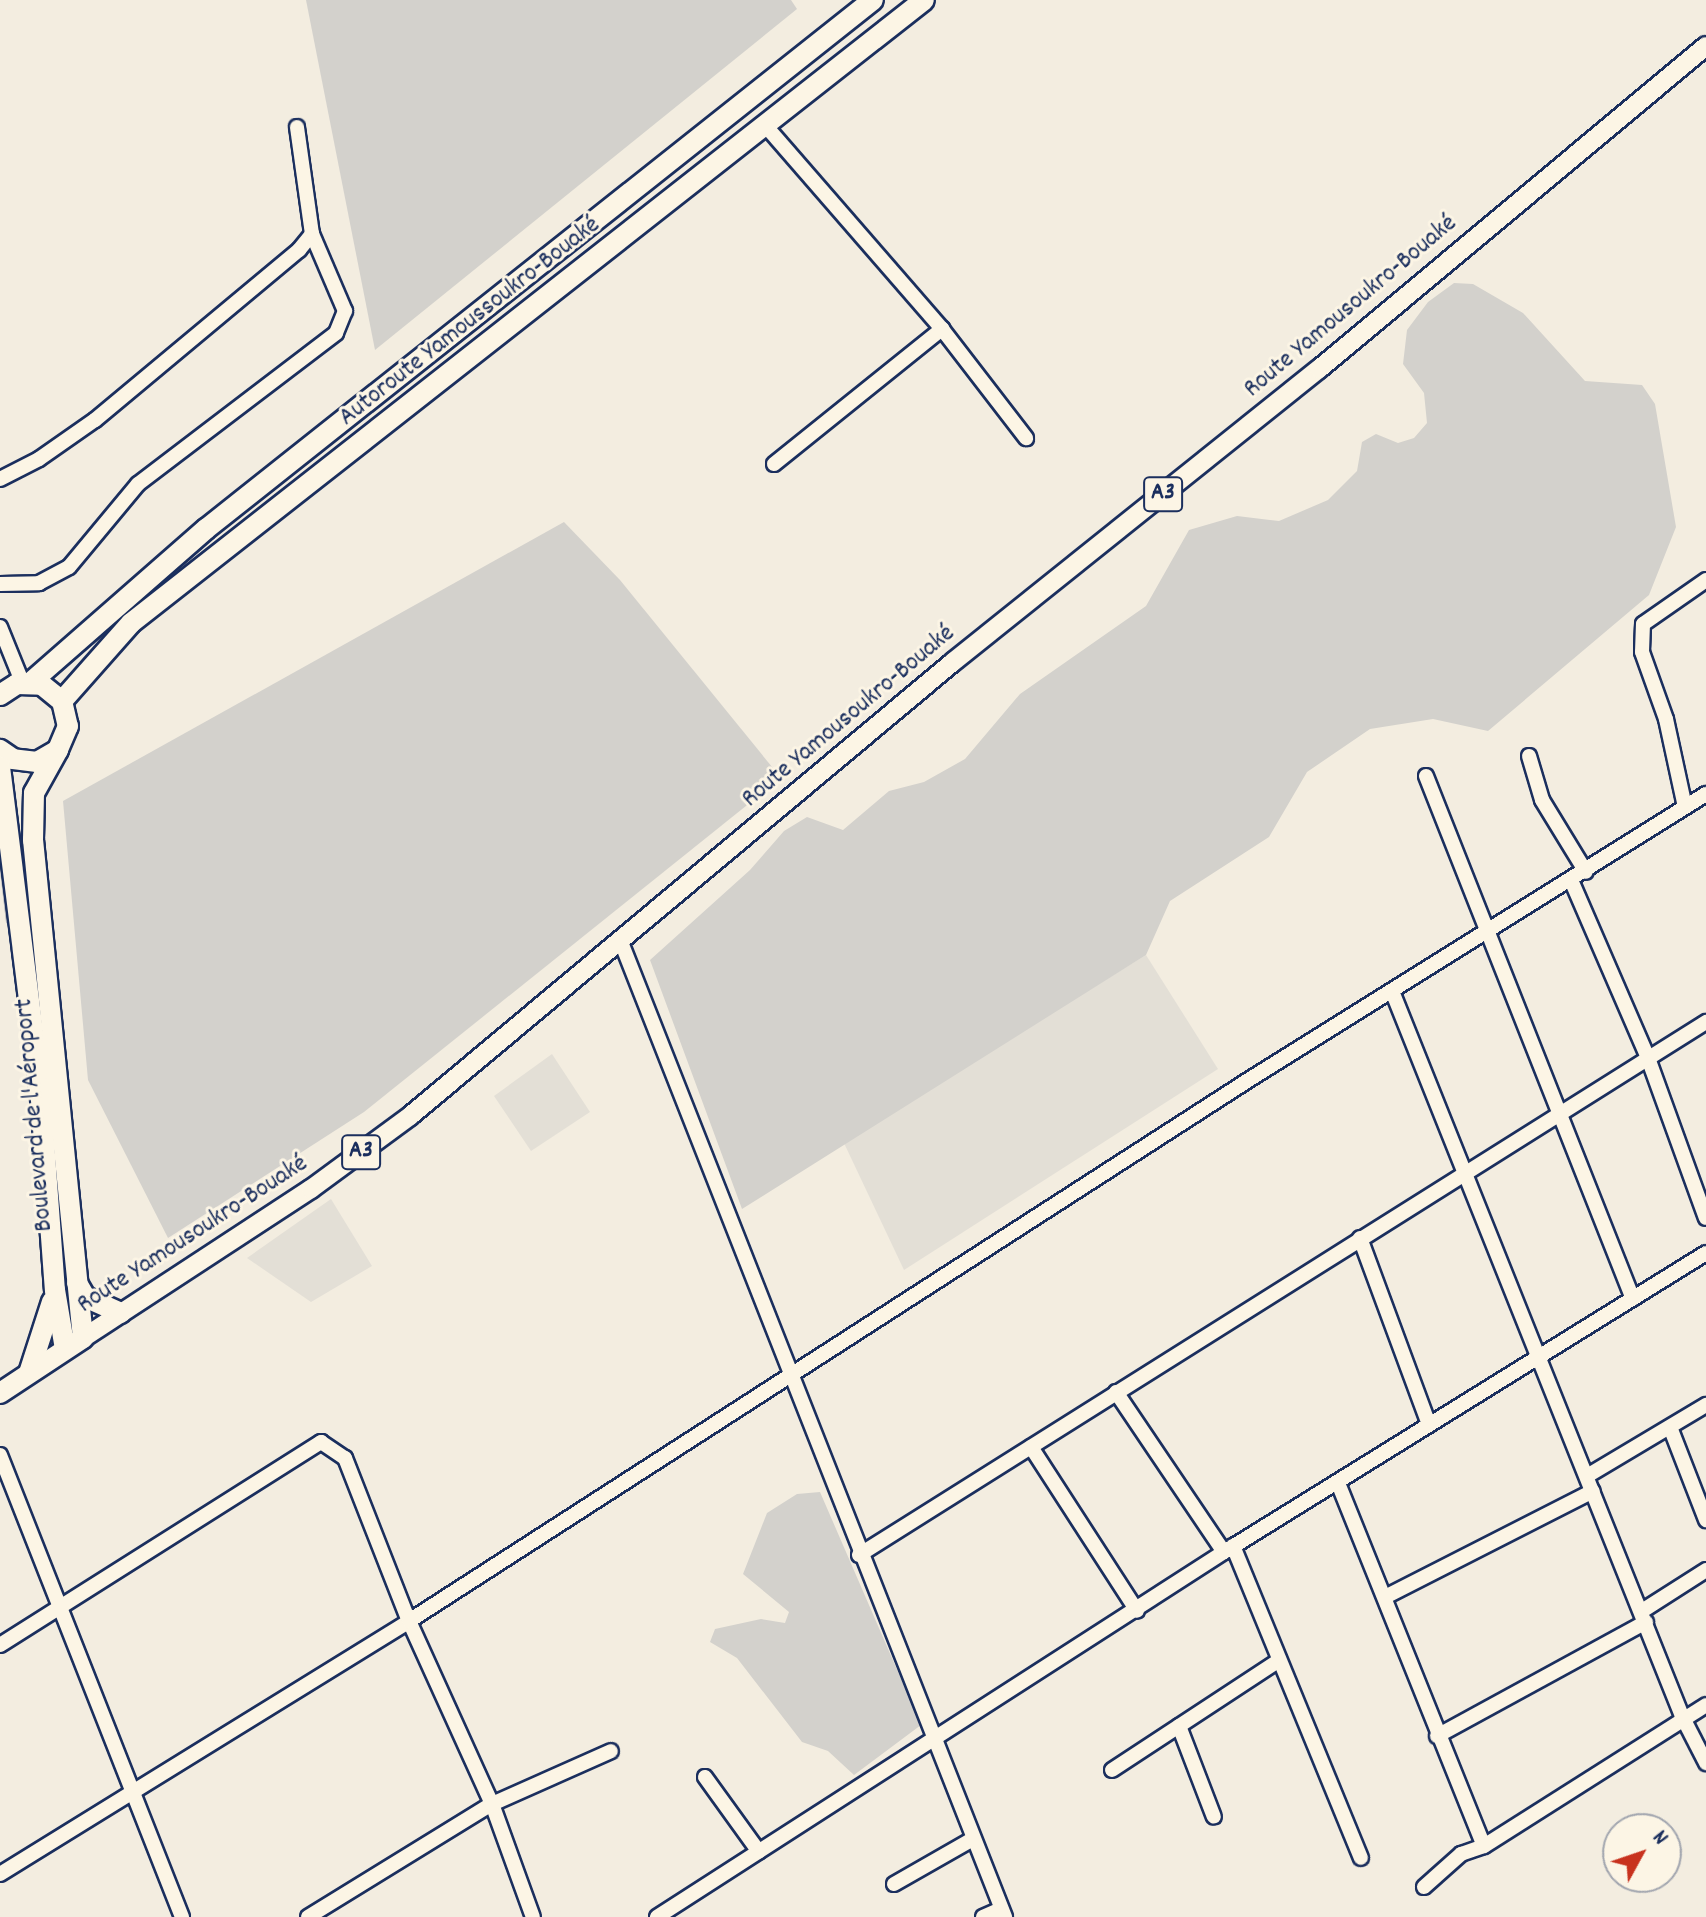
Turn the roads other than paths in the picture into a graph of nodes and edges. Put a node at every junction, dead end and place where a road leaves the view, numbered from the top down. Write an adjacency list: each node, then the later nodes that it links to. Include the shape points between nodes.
1 (873, 0): 14 (highway, Autoroute Yamoussoukro-Bouaké, via 206,529)
2 (924, 0): 4 (highway, Autoroute Yamoussoukro-Bouaké)
3 (1706, 46): 27 (main road, Route Yamousoukro-Bouaké / A3, via 1319,369 953,662)
4 (764, 124): 7 (street); 16 (highway, Autoroute Yamoussoukro-Bouaké, via 131,623)
5 (297, 127): 6 (street)
6 (312, 234): 10 (street, via 210,327 95,420); 12 (street, via 345,311 336,333 138,484 69,567 39,583)
7 (942, 329): 8 (street); 9 (street)
8 (1026, 438)
9 (774, 464)
10 (0, 479)
11 (1706, 580): 23 (street, via 1643,624 1642,652 1666,719)
12 (0, 584)
13 (0, 627): 14 (street)
14 (26, 683): 15 (highway); 16 (highway, via 42,685)
15 (0, 695)
16 (62, 701): 18 (highway, via 68,726)
17 (0, 750): 18 (highway, via 25,762)
18 (58, 750): 36 (highway, Boulevard de l'Aéroport, via 34,793 33,840 61,1091)
19 (1529, 756): 24 (street, via 1542,800)
20 (0, 767): 37 (highway, Boulevard de l'Aéroport, via 40,1087)
21 (1426, 776): 26 (street)
22 (1706, 794): 23 (street)
23 (1685, 807): 24 (street)
24 (1586, 872): 25 (street)
25 (1571, 880): 26 (street); 30 (street)
26 (1488, 932): 28 (street); 31 (street)
27 (621, 942): 39 (main road, Route Yamousoukro-Bouaké / A3, via 323,1181); 43 (street)
28 (1392, 991): 32 (street); 43 (street)
29 (1706, 1022): 30 (street)
30 (1648, 1058): 31 (street); 33 (street)
31 (1560, 1112): 32 (street); 38 (street)
32 (1464, 1172): 34 (street); 41 (street)
33 (1706, 1218)
34 (1360, 1238): 44 (street); 47 (street)
35 (1706, 1253): 38 (street)
36 (75, 1281): 39 (highway, via 85,1297); 40 (highway, Boulevard de l'Aéroport)
37 (55, 1290): 40 (highway, Boulevard de l'Aéroport); 42 (highway)
38 (1633, 1299): 41 (street)
39 (121, 1313): 40 (main road, Route Yamousoukro-Bouaké / A3)
40 (74, 1344): 42 (highway, Route Yamousoukro-Bouaké / A3)
41 (1538, 1357): 47 (street); 51 (street)
42 (29, 1373): 45 (highway, Route Yamousoukro-Bouaké / A3)
43 (789, 1374): 56 (street); 62 (street)
44 (1116, 1392): 49 (street); 55 (street)
45 (0, 1393)
46 (1706, 1405): 48 (street)
47 (1429, 1425): 52 (street)
48 (1670, 1427): 51 (street); 54 (street)
49 (1031, 1447): 56 (street); 60 (street)
50 (0, 1455): 59 (street)
51 (1587, 1476): 53 (street)
52 (1338, 1483): 55 (street); 58 (street)
53 (1593, 1491): 58 (street); 61 (street)
54 (1706, 1520)
55 (1228, 1549): 60 (street); 64 (street)
56 (859, 1555): 69 (street)
57 (1706, 1570): 61 (street)
58 (1385, 1597): 68 (street)
59 (59, 1608): 62 (street, via 321,1442 345,1458); 63 (street); 74 (street)
60 (1137, 1611): 69 (street)
61 (1644, 1616): 66 (street); 68 (street)
62 (409, 1621): 74 (street); 75 (street)
63 (0, 1645)
64 (1278, 1661): 67 (street); 80 (street)
65 (1706, 1705): 66 (street)
66 (1682, 1716): 71 (street); 78 (street)
67 (1179, 1726): 72 (street); 76 (street)
68 (1437, 1736): 78 (street)
69 (934, 1741): 77 (street); 79 (street)
70 (611, 1751): 75 (street)
71 (1706, 1763)
72 (1112, 1770)
73 (705, 1777): 79 (street)
74 (130, 1791): 81 (street); 85 (street)
75 (492, 1804): 86 (street); 87 (street)
76 (1214, 1817)
77 (973, 1839): 82 (street); 84 (street)
78 (1484, 1846): 83 (street, via 1461,1854)
79 (759, 1852): 88 (street)
80 (1361, 1858)
81 (0, 1874)
82 (894, 1884)
83 (1424, 1887)
84 (1003, 1913): 89 (street)
85 (182, 1917)
86 (308, 1917)
87 (533, 1917)
88 (657, 1917)
89 (983, 1917)

